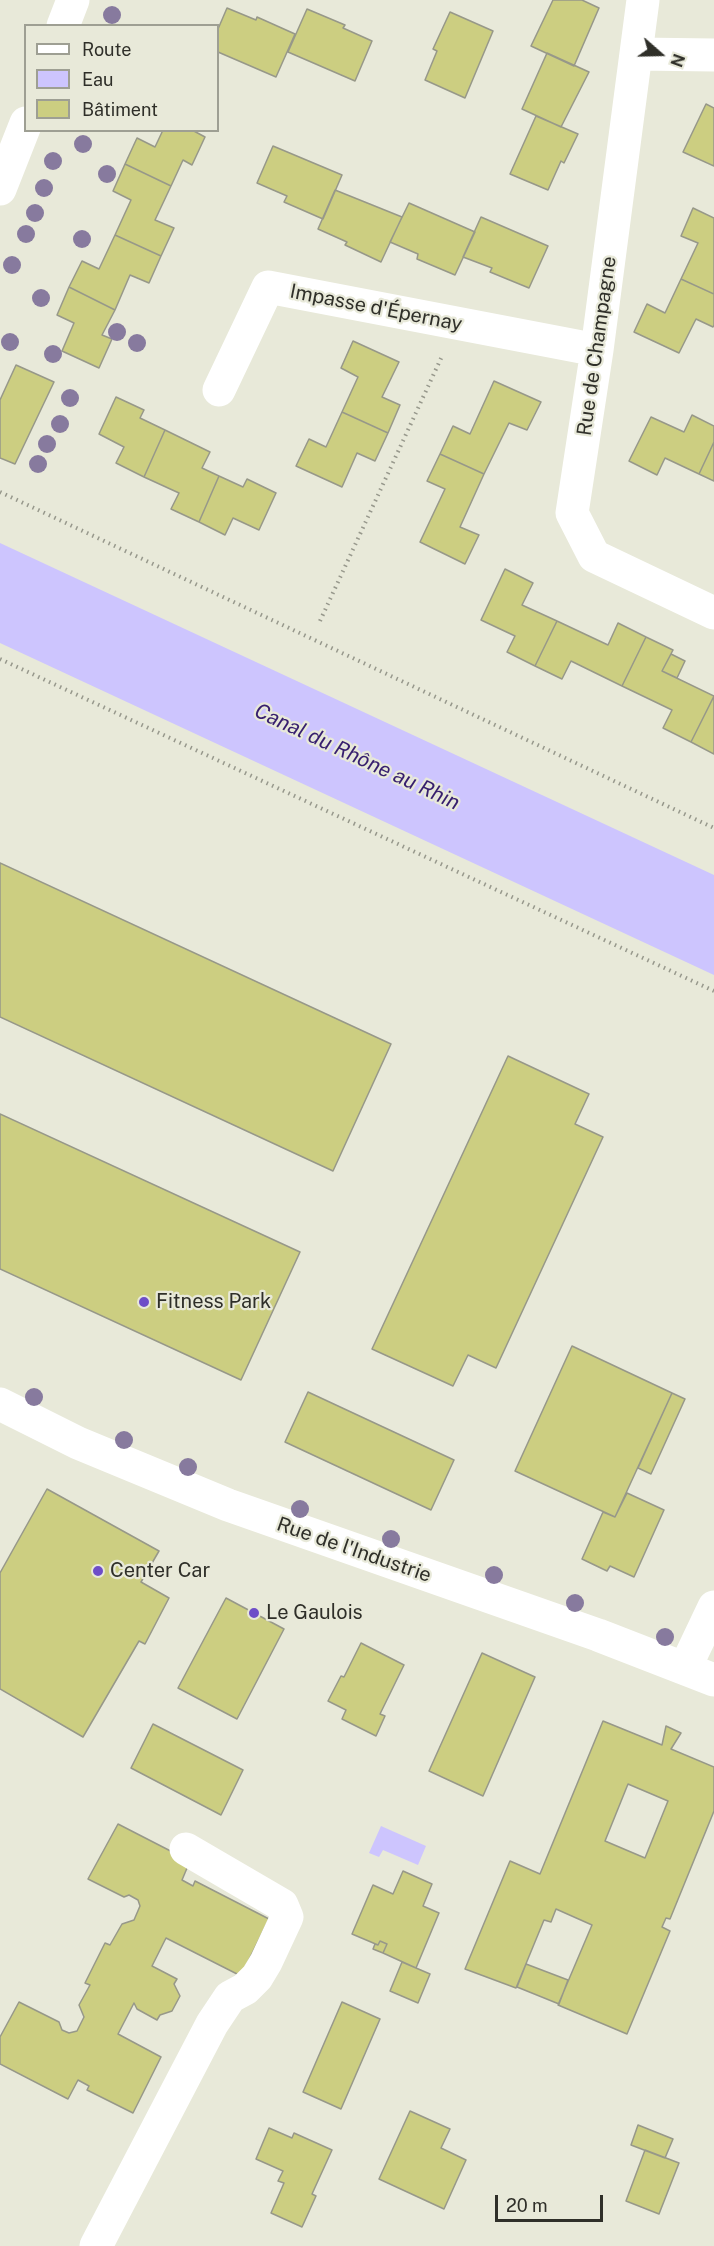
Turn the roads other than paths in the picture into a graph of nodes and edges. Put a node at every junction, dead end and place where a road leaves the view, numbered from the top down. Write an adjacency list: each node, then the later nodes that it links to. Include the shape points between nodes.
1 (73, 0): 3 (street)
2 (643, 0): 4 (street, Rue de Champagne)
3 (64, 24)
4 (637, 54): 5 (street); 8 (street, Rue de Champagne)
5 (714, 55)
6 (24, 128): 7 (street)
7 (0, 189)
8 (597, 350): 9 (street, Impasse d'Épernay, via 268,287); 10 (street, Rue de Champagne, via 572,513 594,556)
9 (219, 390)
10 (714, 613)
11 (0, 1404): 13 (street, Rue de l'Industrie, via 78,1443 228,1505)
12 (714, 1607): 13 (street)
13 (700, 1674)
14 (186, 1849): 15 (street, via 282,1905 287,1917 257,1977 230,1997 212,2024)
15 (96, 2246)

